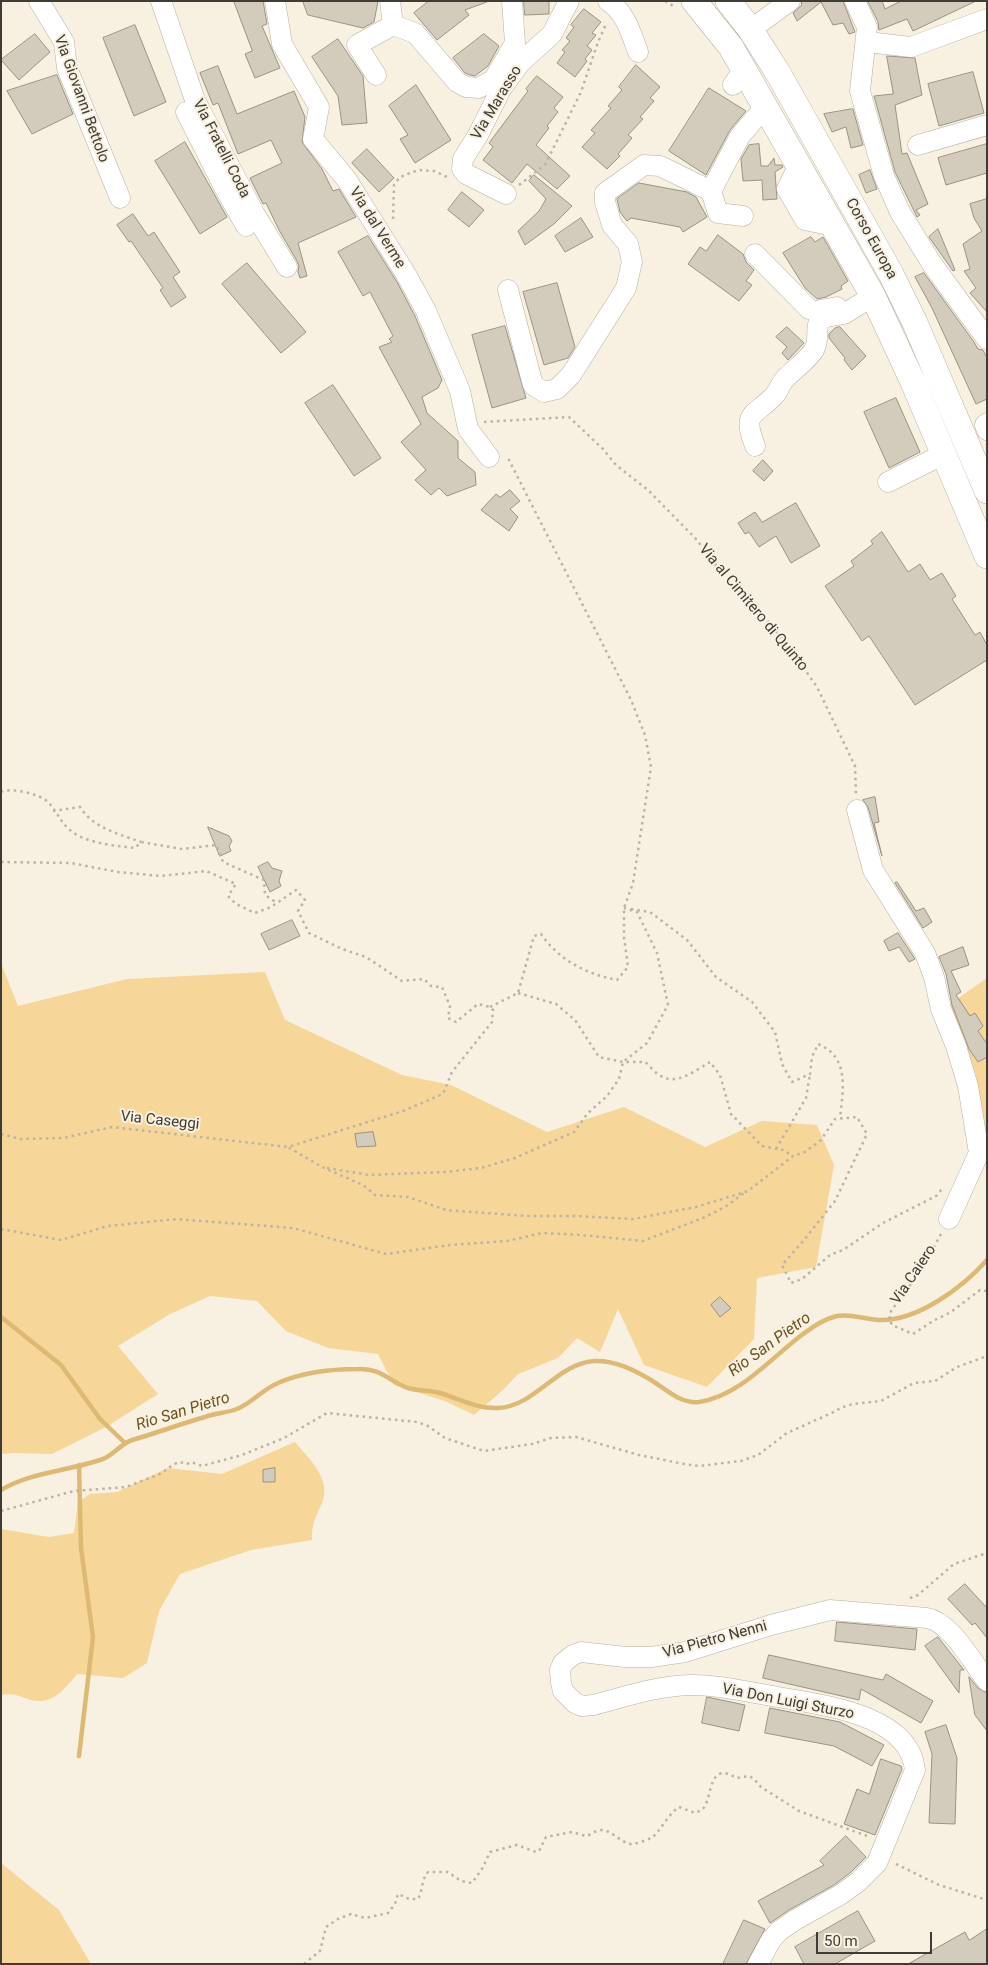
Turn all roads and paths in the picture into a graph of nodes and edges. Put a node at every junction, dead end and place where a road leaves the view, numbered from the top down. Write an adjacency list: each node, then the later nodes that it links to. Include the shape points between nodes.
1 (39, 1): 26 (street, Via Giovanni Bettolo, via 64,42 67,68)
2 (160, 1): 15 (street, Via Fratelli Coda)
3 (275, 1): 39 (street, Via dal Verme, via 282,44 319,107 313,139 347,180 407,276 426,311 460,391 468,429)
4 (390, 1): 16 (street)
5 (512, 1): 16 (street, via 515,43 494,79 479,88 457,82 414,32)
6 (569, 1): 25 (street, Via Marasso, via 552,34 520,63 502,89 463,159 462,169 466,174)
7 (666, 1): 12 (path, via 675,7)
8 (728, 1): 42 (main road, Corso Europa, via 778,73 894,279)
9 (790, 1): 14 (street)
10 (855, 1): 17 (street, via 867,27)
11 (611, 4): 18 (street, via 625,18); 25 (path, via 577,101 545,165)
12 (687, 4): 20 (main road, Corso Europa, via 726,40 739,77)
13 (987, 19): 17 (street, via 911,46)
14 (761, 22)
15 (170, 24): 29 (street, Via Fratelli Coda, via 162,38 188,116); 31 (street, Via Fratelli Coda, via 195,100 254,213)
16 (393, 25): 19 (street, via 357,45)
17 (866, 42): 34 (street, via 860,91 884,176 900,212 932,264)
18 (638, 52)
19 (376, 75)
20 (766, 107): 24 (street, via 740,136); 33 (main road, Corso Europa, via 834,226)
21 (987, 125): 22 (street)
22 (918, 145)
23 (450, 178): 28 (path, via 426,170 400,176 394,185)
24 (711, 191): 27 (street, via 718,213); 32 (street, via 660,166 644,165 605,193 612,225 628,244 632,262 626,288 571,374 557,389 544,392 533,385)
25 (506, 194)
26 (120, 198)
27 (743, 216)
28 (393, 223)
29 (247, 227)
30 (755, 254): 33 (street, via 810,309 816,311)
31 (287, 267)
32 (508, 290)
33 (867, 299): 38 (street, via 844,314 819,321 814,351 782,382 775,395 752,414 748,430); 40 (main road, Corso Europa, via 913,382)
34 (987, 339)
35 (987, 424): 37 (street)
36 (482, 427): 45 (path, Via al Cimitero di Quinto, via 479,422 569,417 696,539 722,574 766,619 817,687 855,766)
37 (987, 430)
38 (754, 446)
39 (496, 454): 50 (path, via 508,457 646,735 651,767 633,883)
40 (944, 454): 41 (street); 43 (main road, Corso Europa)
41 (888, 482)
42 (987, 491)
43 (987, 556)
44 (1, 792): 46 (path, via 30,793 48,802)
45 (857, 810): 59 (street, via 873,870 925,953 934,977 941,1009 968,1086)
46 (53, 811): 47 (path, via 80,808 103,827); 47 (path, via 60,822 78,836 107,845 135,848)
47 (141, 842): 49 (path, via 182,849 216,845 223,862 264,880 264,895)
48 (1, 862): 49 (path, via 71,863 161,876 206,871 236,884 228,896 236,904 255,913)
49 (277, 903): 52 (path, via 296,890 305,900 298,911 309,933 366,957 402,981 424,979 430,986 442,987 450,1006 448,1018 456,1022 478,1004)
50 (624, 908): 51 (path, via 628,967 617,980 568,962 551,948 541,934 534,936); 53 (path, via 637,912 657,953 668,1005 646,1043); 54 (path, via 650,912 687,940 716,977 752,1002 775,1032 782,1064 792,1082)
51 (518, 993): 52 (path); 53 (path, via 556,1004 575,1020 599,1057)
52 (490, 1007): 57 (path, via 493,1010 492,1022 452,1072 443,1094 403,1111)
53 (623, 1062): 58 (path, via 645,1062 661,1077 675,1079 710,1062 720,1075 731,1114 762,1146); 61 (path, via 619,1079 574,1132 515,1158 481,1168 400,1175 370,1176)
54 (810, 1074): 55 (path, via 818,1044 829,1048 844,1080); 58 (path, via 806,1098)
55 (840, 1118): 60 (path, via 834,1118 821,1140 806,1152); 62 (path, via 857,1117 867,1134 834,1201 782,1265 790,1283 802,1279 830,1255 936,1196)
56 (1, 1134): 57 (path, Via Caseggi, via 20,1139 63,1138 112,1127)
57 (288, 1147): 61 (path)
58 (776, 1149): 60 (path)
59 (983, 1149): 64 (street)
60 (793, 1156): 63 (path)
61 (322, 1167): 63 (path, via 363,1185 375,1195 408,1197 446,1210 526,1216 632,1219)
62 (947, 1185)
63 (748, 1191): 65 (path, via 703,1218 643,1241 542,1233 507,1241 386,1254 294,1228 177,1219 108,1226 61,1240)
64 (949, 1219): 66 (path, Via Caiero, via 922,1269 891,1311 889,1321 913,1334 980,1290)
65 (1, 1229)
66 (987, 1291)
67 (987, 1356): 68 (path, via 957,1367 935,1381 914,1384 881,1401 840,1408 787,1433 758,1455 741,1460 699,1466 684,1464 576,1437 551,1438 484,1451 445,1438 416,1422 327,1412 284,1438 242,1456 202,1466 180,1462 135,1485 74,1491)
68 (1, 1511)
69 (987, 1553): 70 (path, via 954,1564 918,1594)
70 (904, 1598)
71 (987, 1681): 72 (street, Via Pietro Nenni, via 938,1620 830,1610 685,1652 651,1657 580,1652 568,1658 560,1670 563,1691 582,1706)
72 (673, 1686): 73 (street, Via Don Luigi Sturzo, via 692,1684 838,1708 893,1733 910,1749 915,1770)
73 (884, 1850): 74 (path, via 939,1885); 75 (path, via 799,1811 761,1787 750,1776 720,1775 713,1780 702,1810 695,1813 679,1807 670,1813 653,1837 633,1844 603,1831 597,1830 586,1836 572,1832 546,1837 536,1852 517,1845 490,1852 472,1883 461,1881 448,1872 428,1872 418,1899 398,1894 388,1912 365,1918 351,1914 338,1919 326,1928 320,1951); 76 (street, Via Don Luigi Sturzo, via 877,1863 846,1891 779,1931 770,1940)
74 (987, 1900)
75 (304, 1964)
76 (758, 1964)

